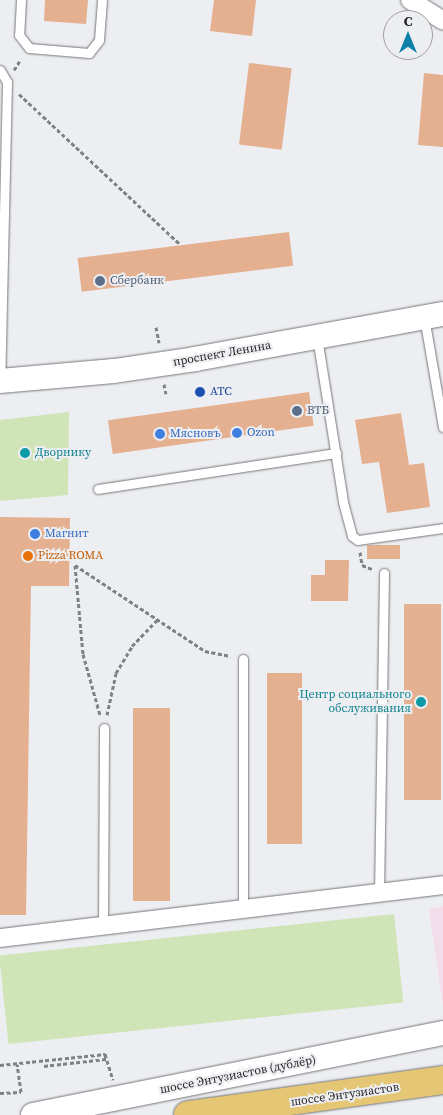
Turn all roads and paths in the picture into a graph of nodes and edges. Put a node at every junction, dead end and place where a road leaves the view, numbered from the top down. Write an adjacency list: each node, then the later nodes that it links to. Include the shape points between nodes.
1 (21, 0): 5 (lane, via 19,35)
2 (102, 0): 5 (lane, via 99,40 89,53)
3 (410, 0): 4 (street)
4 (443, 22)
5 (29, 48): 7 (path)
6 (0, 70): 7 (lane)
7 (6, 82): 8 (path); 11 (lane)
8 (179, 242)
9 (434, 315): 10 (main road, проспект Ленина); 12 (lane)
10 (317, 337): 11 (main road, проспект Ленина, via 124,369); 13 (lane)
11 (0, 381)
12 (443, 427)
13 (336, 453): 14 (lane); 16 (lane, via 343,502 352,536)
14 (98, 489)
15 (443, 528): 16 (lane)
16 (358, 540): 17 (path, via 362,565)
17 (384, 573): 22 (lane)
18 (158, 619): 19 (path, via 205,650); 20 (path, via 132,646 116,673); 20 (path, via 75,565 83,654)
19 (244, 659): 23 (lane)
20 (104, 728): 24 (lane)
21 (443, 885): 22 (street)
22 (379, 894): 23 (street)
23 (243, 911): 24 (street)
24 (104, 927): 25 (street)
25 (0, 938)
26 (443, 1033): 32 (main road, шоссе Энтузиастов (дублёр))
27 (17, 1064): 28 (path); 29 (path, via 105,1054 106,1059); 31 (path, via 21,1092)
28 (0, 1065)
29 (43, 1066)
30 (443, 1080): 33 (highway, шоссе Энтузиастов)
31 (0, 1093)
32 (33, 1115)
33 (188, 1115)

